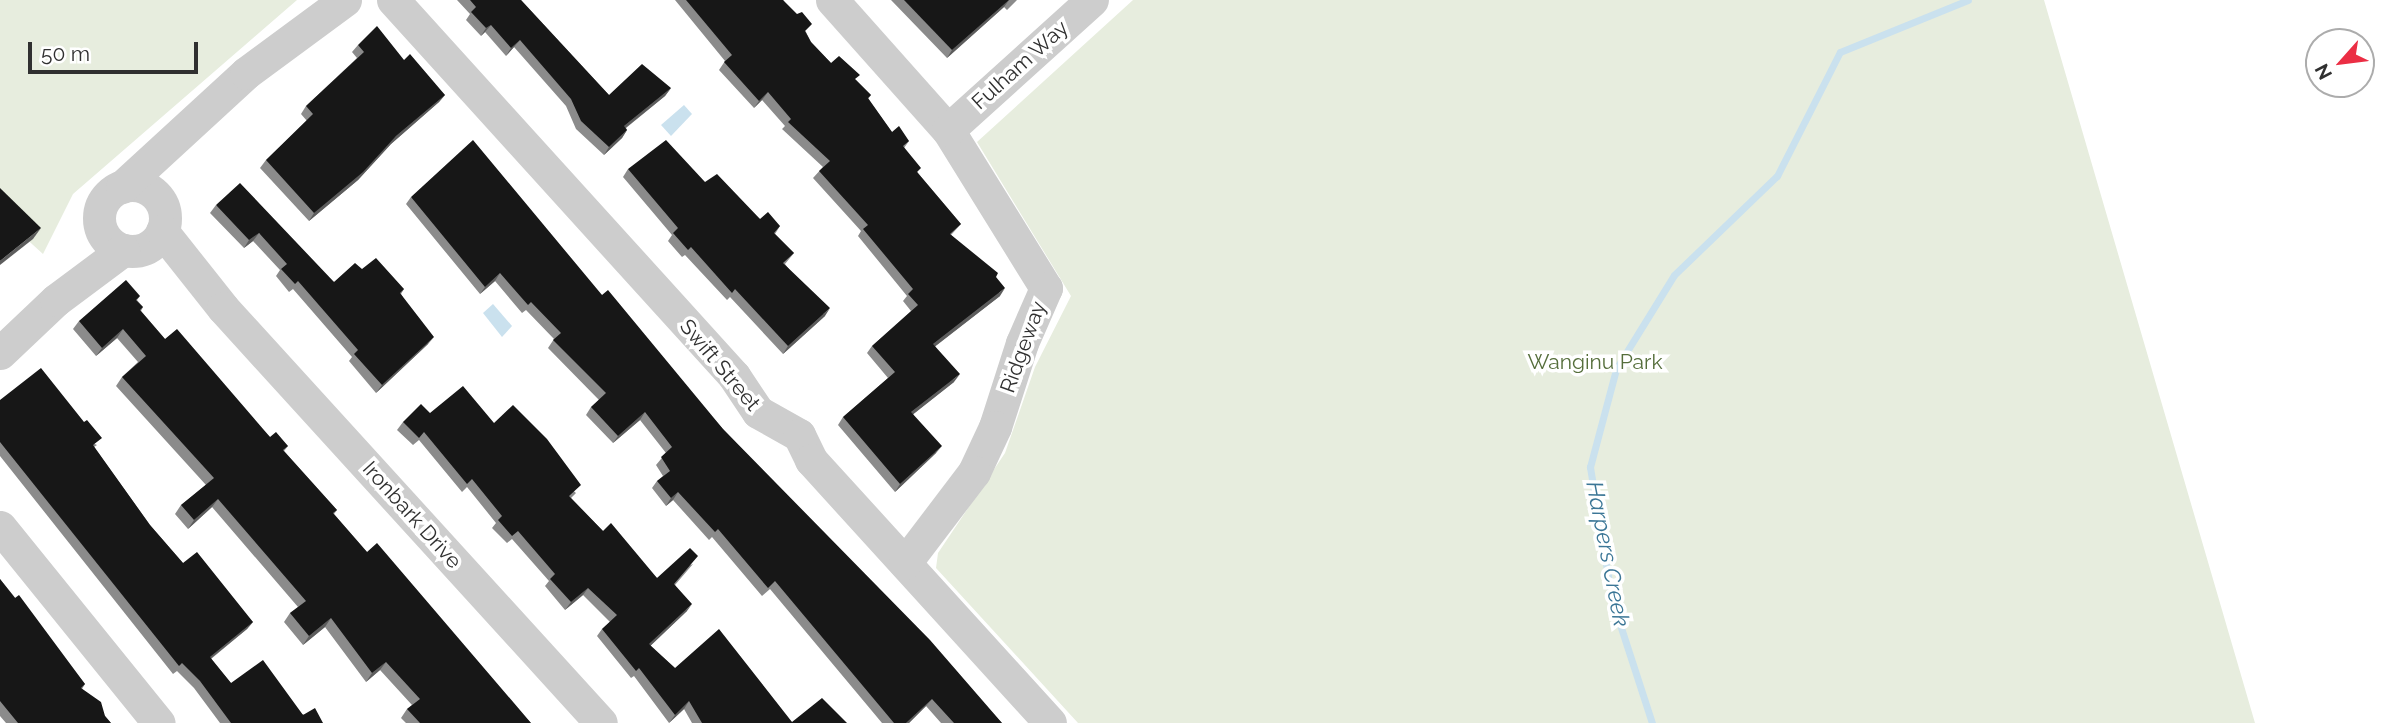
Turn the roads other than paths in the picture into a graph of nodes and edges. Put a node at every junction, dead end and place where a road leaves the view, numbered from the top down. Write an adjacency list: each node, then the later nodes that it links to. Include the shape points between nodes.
1 (345, 0): 5 (street, via 246,73)
2 (393, 0): 15 (street, Swift Street, via 734,376 758,412 799,435 811,460)
3 (832, 0): 6 (street)
4 (1092, 0): 6 (street, Fulham Way)
5 (182, 130): 7 (street); 8 (street, via 167,168)
6 (948, 130): 15 (street, Ridgeway, via 1046,288 974,471)
7 (122, 187): 8 (street, via 149,190); 9 (street, via 105,199)
8 (162, 217): 10 (street, via 152,244); 12 (street, Ironbark Drive)
9 (99, 218): 10 (street, via 106,238); 11 (street, via 92,252)
10 (129, 250): 11 (street); 12 (street, Ironbark Drive, via 180,271)
11 (56, 300): 13 (street)
12 (223, 308): 17 (street, Ironbark Drive)
13 (0, 353)
14 (0, 527): 16 (street)
15 (905, 563): 18 (street, Swift Street)
16 (159, 723)
17 (601, 723)
18 (1050, 723)

